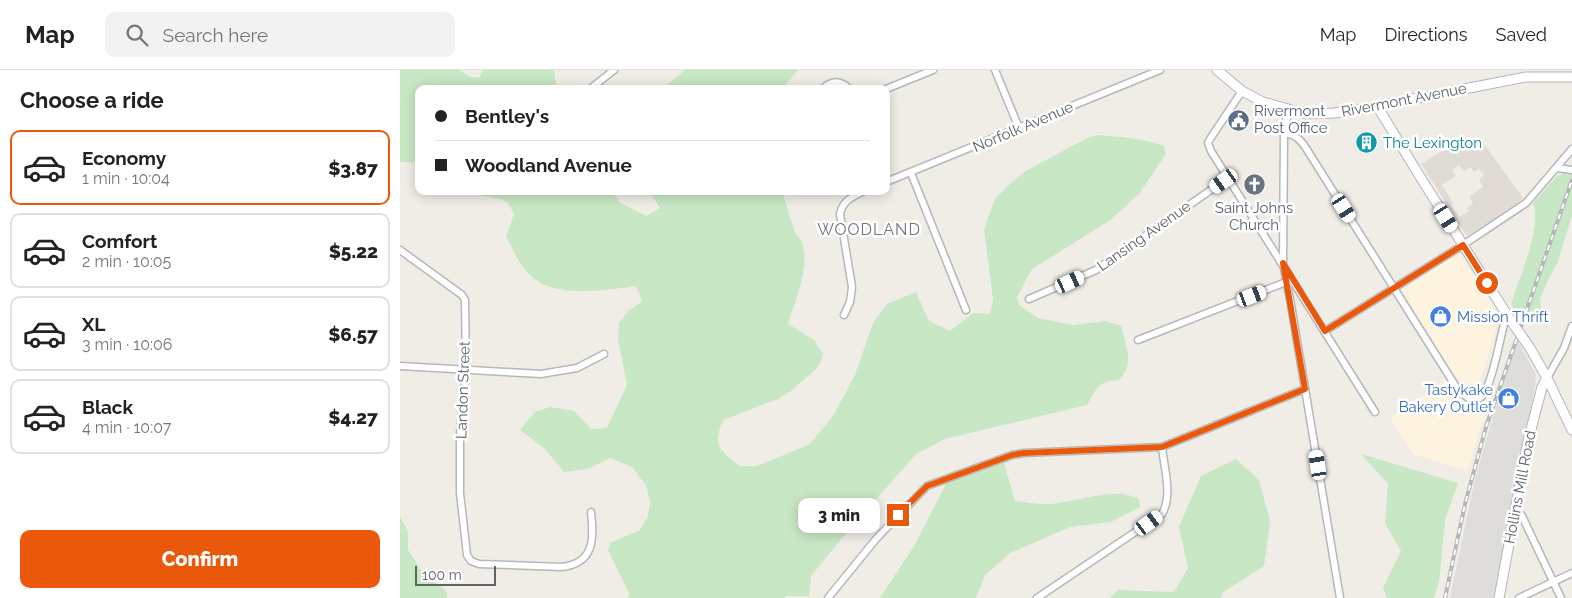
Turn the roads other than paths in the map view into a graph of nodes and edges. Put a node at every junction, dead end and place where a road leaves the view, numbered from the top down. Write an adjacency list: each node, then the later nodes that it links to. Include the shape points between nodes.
1 (614, 70): 8 (street)
2 (933, 70): 11 (street)
3 (995, 70): 15 (street)
4 (1160, 70): 15 (street, Norfolk Avenue)
5 (1216, 70): 12 (street, Rivermont Avenue)
6 (1526, 74): 7 (street, Rivermont Avenue); 13 (street, Rivermont Avenue)
7 (1572, 77)
8 (595, 85)
9 (828, 85): 10 (street, via 841,82)
10 (845, 85)
11 (890, 87)
12 (1242, 91): 14 (street, Rivermont Avenue); 21 (street, via 1208,143)
13 (1377, 106): 14 (street, Rivermont Avenue, via 1315,114); 24 (street)
14 (1288, 110): 16 (street)
15 (1019, 128): 20 (street, Norfolk Avenue)
16 (1284, 133): 26 (street); 28 (street, via 1294,135 1304,145)
17 (1572, 149): 18 (street)
18 (1557, 168): 19 (street); 24 (street, via 1526,203)
19 (1572, 170)
20 (911, 173): 22 (street, Norfolk Avenue); 30 (street)
21 (1228, 178): 26 (street); 29 (street, Lansing Avenue, via 1096,270)
22 (890, 181)
23 (856, 195): 31 (street, via 843,204 840,214 852,288)
24 (1463, 245): 28 (street); 32 (street)
25 (400, 250): 38 (street, Landon Street, via 464,298)
26 (1283, 263): 27 (street); 34 (street)
27 (1286, 282): 35 (street); 40 (street)
28 (1394, 288): 32 (street, via 1458,390 1472,401 1483,395 1490,380); 34 (street)
29 (1029, 299)
30 (966, 310)
31 (844, 315)
32 (1507, 315): 39 (street, bridge)
33 (1572, 326): 39 (street)
34 (1325, 331): 41 (street)
35 (1138, 340)
36 (604, 354): 38 (street, via 577,368 541,374)
37 (400, 366): 38 (street)
38 (466, 370): 45 (street, Landon Street, via 460,434 460,493 467,554 471,560 479,564 562,567 572,564 585,556 592,543)
39 (1547, 378): 42 (street); 44 (street, Hollins Mill Road, via 1528,441)
40 (1305, 389): 43 (street); 50 (street)
41 (1375, 412)
42 (1572, 430)
43 (1162, 447): 48 (street, via 1024,453 934,482 921,491 876,539); 49 (street, via 1168,498 1162,514)
44 (1515, 508): 47 (street, via 1522,516); 51 (street, Hollins Mill Road)
45 (591, 512)
46 (1572, 573): 47 (street)
47 (1553, 582): 52 (street); 53 (street)
48 (828, 598)
49 (1037, 598)
50 (1340, 598)
51 (1499, 598)
52 (1519, 598)
53 (1561, 598)

